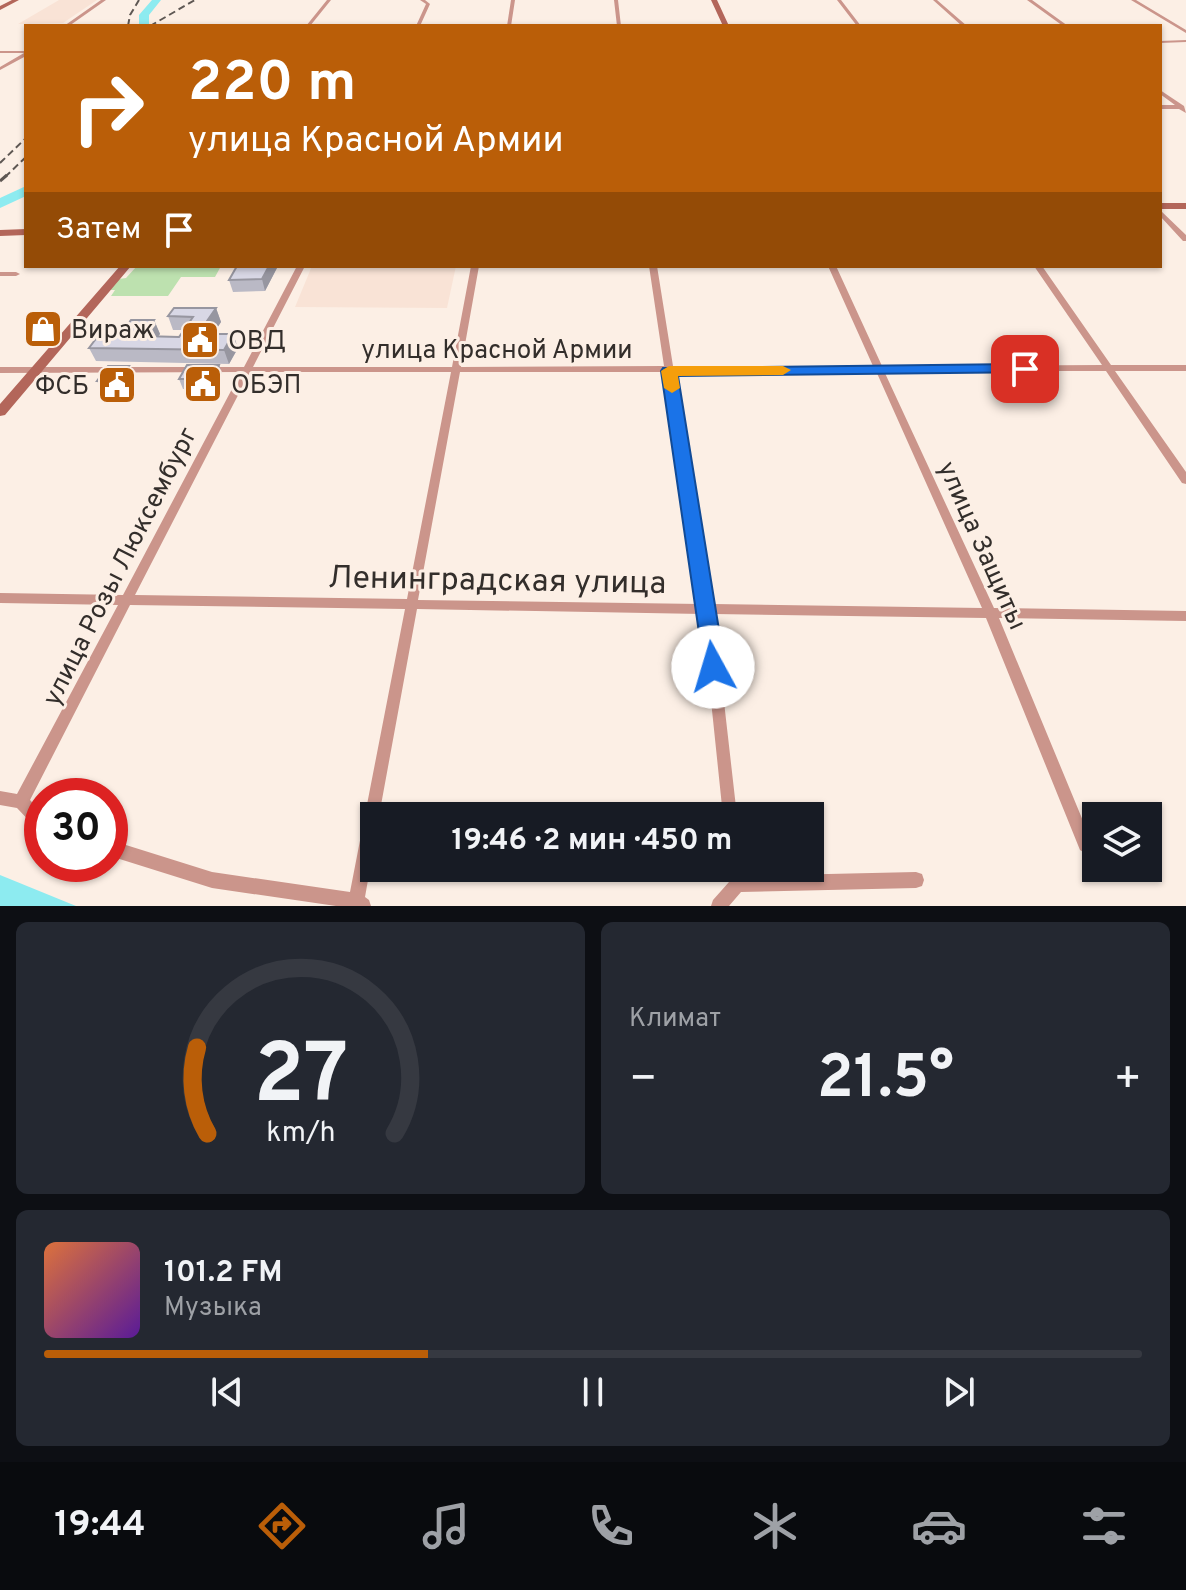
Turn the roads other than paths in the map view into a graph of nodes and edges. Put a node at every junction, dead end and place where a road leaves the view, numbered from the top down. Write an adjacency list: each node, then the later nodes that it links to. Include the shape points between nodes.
1 (16, 0): 12 (street)
2 (104, 0): 13 (street)
3 (329, 0): 14 (street)
4 (422, 0): 15 (street, via 428,4)
5 (513, 0): 16 (street)
6 (616, 0): 17 (street)
7 (714, 0): 18 (street)
8 (839, 0): 19 (street)
9 (935, 0): 20 (street)
10 (1029, 0): 21 (street)
11 (1133, 0): 22 (street)
12 (0, 8)
13 (69, 24)
14 (310, 24)
15 (419, 24)
16 (509, 24)
17 (619, 24)
18 (725, 24)
19 (857, 24)
20 (963, 24)
21 (1063, 24)
22 (1186, 32)
23 (1186, 41): 24 (street)
24 (1162, 42)
25 (0, 52): 26 (street)
26 (24, 53)
27 (24, 54): 28 (street)
28 (0, 69)
29 (1162, 93): 31 (street)
30 (1162, 107): 31 (street)
31 (1184, 108)
32 (1162, 206): 33 (street)
33 (1186, 206)
34 (1162, 214): 37 (street)
35 (24, 232): 36 (street)
36 (0, 233)
37 (1186, 239)
38 (124, 268): 49 (street)
39 (300, 268): 52 (street, улица Розы Люксембург)
40 (475, 268): 50 (street)
41 (653, 268): 53 (street)
42 (833, 268): 51 (street, улица Защиты)
43 (1039, 268): 46 (street)
44 (0, 274): 45 (street)
45 (16, 274)
46 (1111, 368): 47 (street, улица Красной Армии); 51 (street, улица Красной Армии); 55 (street)
47 (1186, 368)
48 (0, 370): 49 (street, улица Красной Армии)
49 (36, 370): 52 (street, улица Красной Армии); 54 (street)
50 (454, 370): 52 (street, улица Красной Армии); 53 (street, улица Красной Армии); 58 (street)
51 (882, 370): 53 (street, улица Красной Армии); 60 (street, улица Защиты)
52 (244, 371): 57 (street, улица Розы Люксембург)
53 (669, 371): 59 (street)
54 (0, 412)
55 (1186, 480)
56 (0, 598): 57 (street, Ленинградская улица)
57 (127, 599): 58 (street, Ленинградская улица); 63 (street, улица Розы Люксембург)
58 (413, 605): 59 (street, Ленинградская улица); 71 (street)
59 (707, 607): 60 (street, Ленинградская улица); 64 (street)
60 (990, 612): 61 (street, Ленинградская улица); 66 (street, улица Защиты)
61 (1186, 616)
62 (0, 798): 63 (street)
63 (21, 802): 65 (street)
64 (728, 802)
65 (24, 805)
66 (1082, 838)
67 (128, 854): 71 (street, via 212,880)
68 (824, 878): 69 (street)
69 (916, 880)
70 (733, 882): 72 (street)
71 (360, 904)
72 (719, 906)

